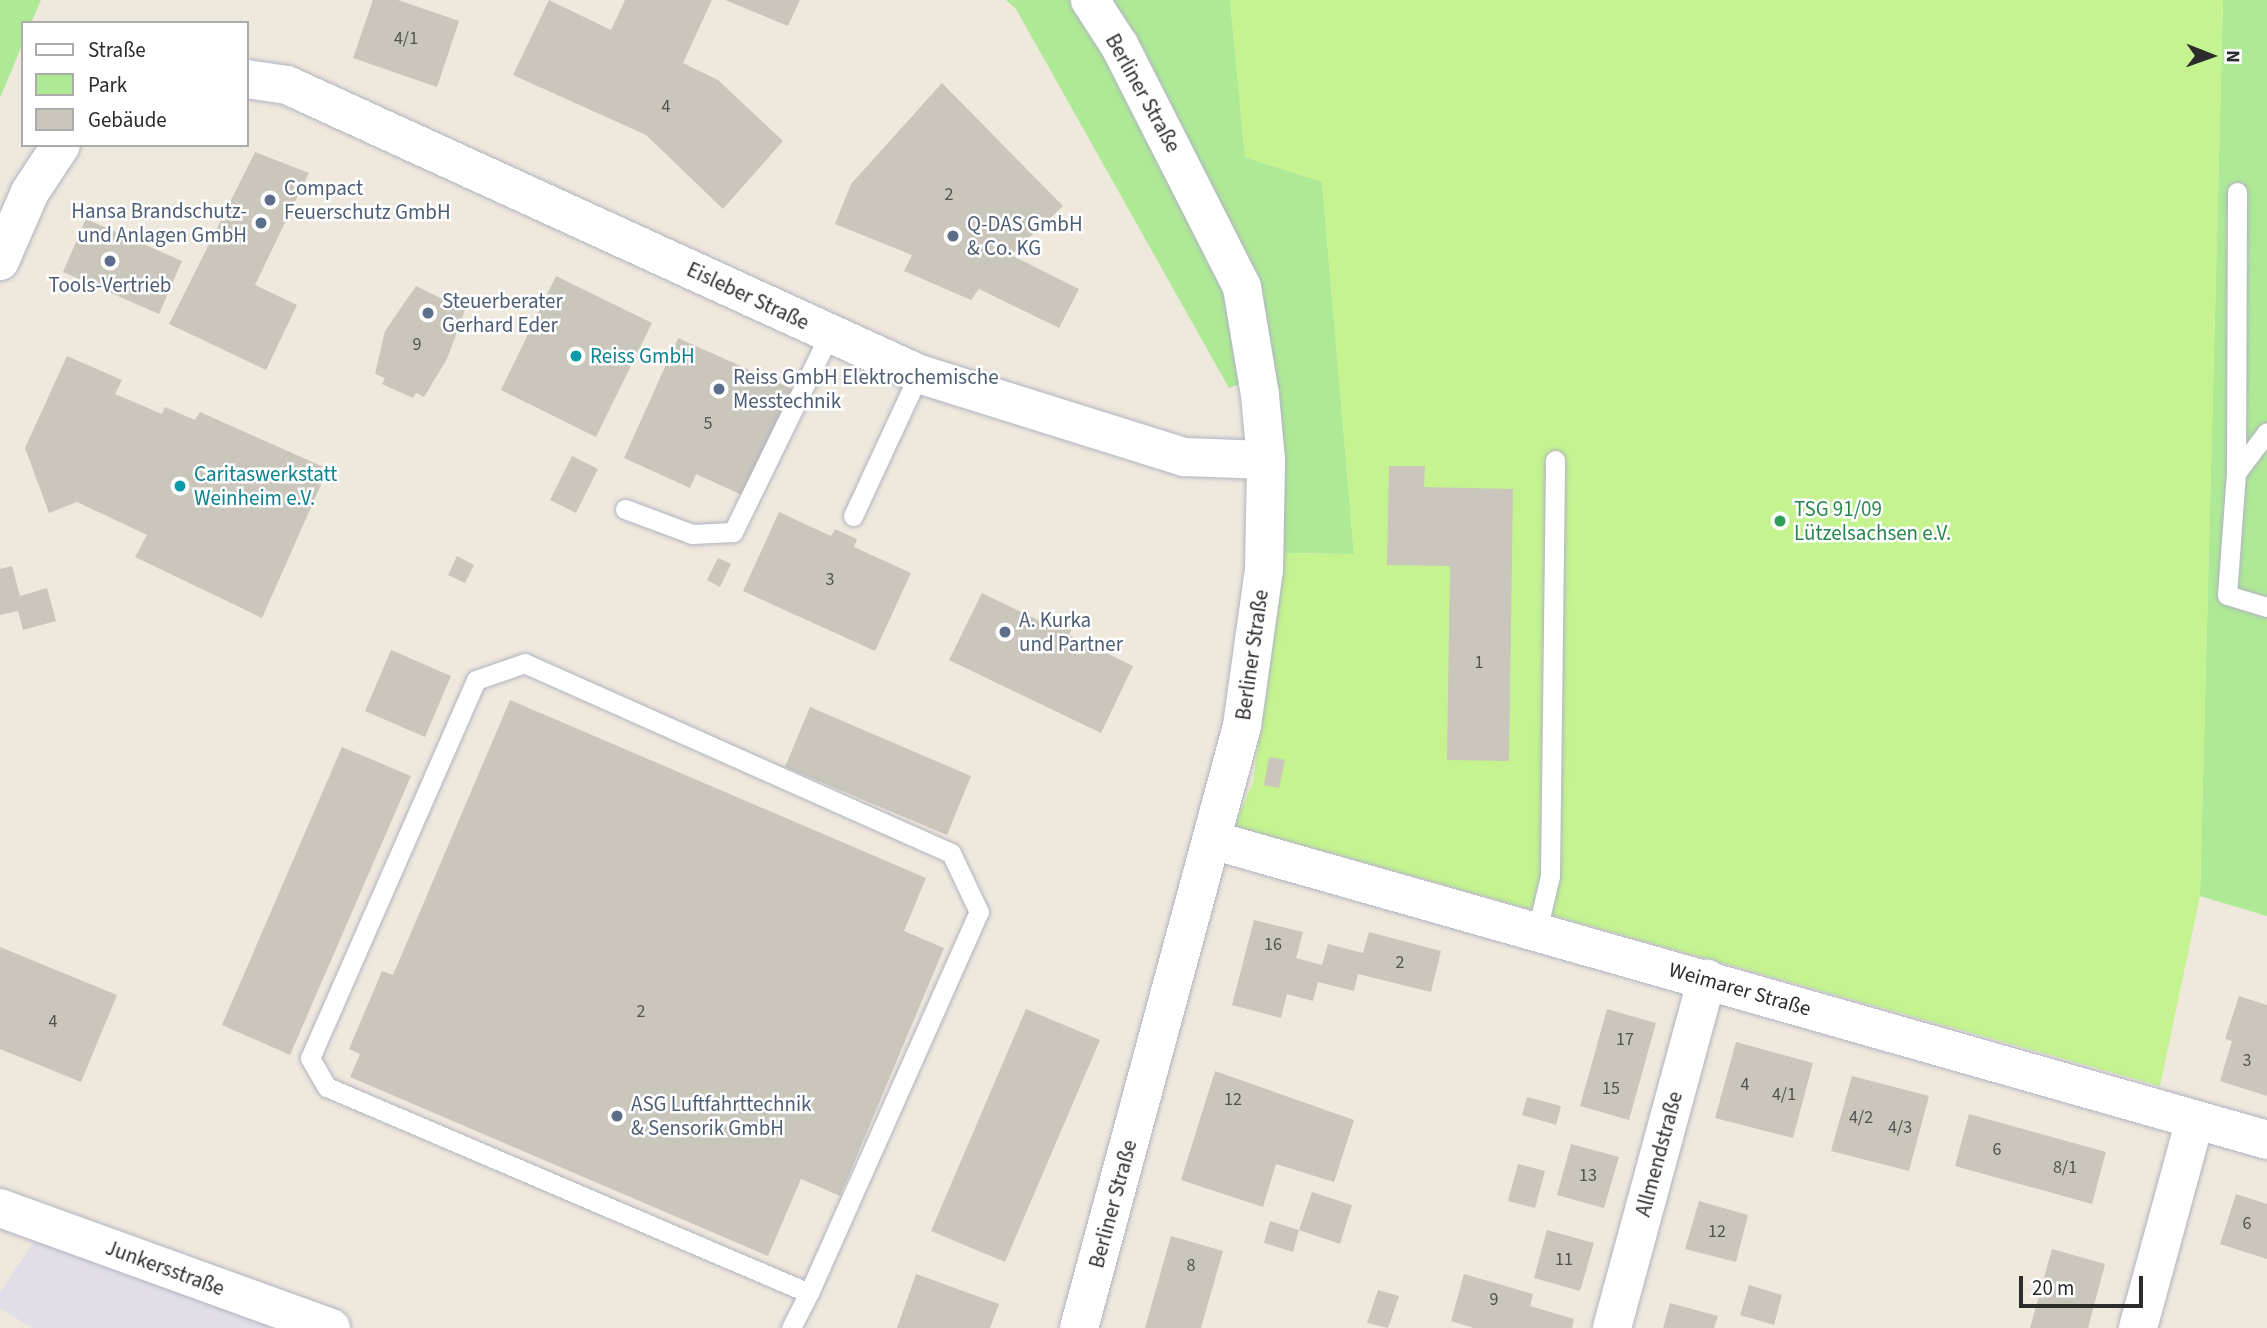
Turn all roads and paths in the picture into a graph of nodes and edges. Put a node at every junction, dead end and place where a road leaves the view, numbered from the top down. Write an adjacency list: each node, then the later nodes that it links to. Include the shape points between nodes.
1 (1090, 0): 9 (street, Berliner Straße, via 1119,45 1242,287 1261,395)
2 (248, 79): 6 (street, Eisleber Straße, via 287,85)
3 (60, 147): 5 (street, via 30,192)
4 (2237, 192): 11 (lane)
5 (0, 261)
6 (830, 333): 7 (street, Eisleber Straße); 12 (lane, via 733,533 692,534)
7 (919, 374): 9 (street, Eisleber Straße, via 1184,457); 13 (lane)
8 (2267, 432): 11 (lane)
9 (1266, 460): 15 (street, Berliner Straße, via 1264,569 1244,713)
10 (1555, 460): 16 (lane, via 1550,876)
11 (2236, 473): 14 (lane, via 2227,595)
12 (625, 509)
13 (853, 516)
14 (2267, 607)
15 (1212, 840): 16 (street, Weimarer Straße); 24 (street, Berliner Straße)
16 (1537, 931): 17 (street, Weimarer Straße)
17 (1707, 979): 18 (street, Weimarer Straße); 25 (street, Allmendstraße)
18 (2195, 1120): 19 (street, Weimarer Straße); 26 (street)
19 (2267, 1140)
20 (0, 1208): 22 (street, Junkersstraße)
21 (809, 1293): 21 (lane, via 327,1087 310,1058 476,680 525,663 951,853 979,912); 23 (lane)
22 (331, 1328)
23 (791, 1328)
24 (1079, 1328)
25 (1612, 1328)
26 (2138, 1328)

